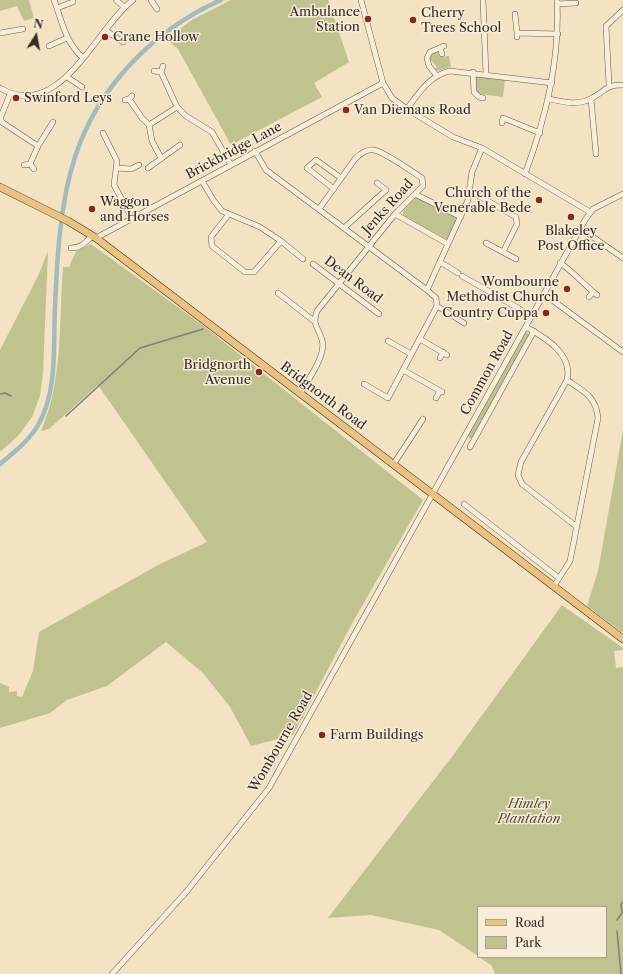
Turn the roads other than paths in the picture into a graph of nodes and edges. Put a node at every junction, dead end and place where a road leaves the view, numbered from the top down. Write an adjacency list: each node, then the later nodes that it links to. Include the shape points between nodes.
1 (54, 0): 10 (street)
2 (116, 0): 9 (street)
3 (133, 0): 9 (street)
4 (361, 0): 29 (street)
5 (483, 0): 26 (street)
6 (557, 2): 8 (street); 16 (street)
7 (73, 3): 10 (street)
8 (576, 3)
9 (124, 7): 14 (street)
10 (57, 8): 17 (street)
11 (623, 10): 31 (street, via 606,26)
12 (515, 14): 16 (street, via 517,35)
13 (23, 29): 15 (street)
14 (105, 30): 18 (street); 21 (street)
15 (0, 33)
16 (558, 34): 30 (street)
17 (66, 38): 19 (street); 21 (street)
18 (121, 39)
19 (49, 46)
20 (442, 54): 27 (street, via 442,47 430,52 427,58 429,66)
21 (82, 58): 28 (street)
22 (163, 66): 24 (street)
23 (154, 71): 24 (street)
24 (161, 72): 40 (street)
25 (473, 72): 26 (street); 27 (street, via 450,71); 37 (street, via 474,92 479,98)
26 (486, 74): 30 (street)
27 (437, 76): 41 (street, via 424,87)
28 (67, 77): 33 (street); 35 (street, via 40,94)
29 (383, 83): 41 (street, via 392,98); 51 (street, Brickbridge Lane)
30 (552, 83): 38 (street)
31 (610, 85): 32 (street); 39 (street)
32 (623, 85)
33 (82, 87)
34 (0, 88): 35 (street)
35 (10, 94): 42 (street)
36 (129, 98): 45 (street)
37 (483, 98)
38 (549, 99): 39 (street, via 577,103); 47 (street)
39 (591, 99): 52 (street)
40 (177, 107): 45 (street); 56 (street, via 186,116 212,132)
41 (407, 110): 50 (street, via 453,137)
42 (0, 119): 49 (street)
43 (53, 122): 49 (street)
44 (502, 123): 47 (street, via 503,118)
45 (149, 125): 53 (street, via 154,146)
46 (104, 133): 57 (street, via 116,156)
47 (540, 133): 61 (street)
48 (180, 145): 53 (street)
49 (38, 146): 54 (street)
50 (482, 148): 61 (street); 67 (street, via 472,172)
51 (255, 152): 56 (street, Brickbridge Lane); 70 (street, via 266,170)
52 (596, 154)
53 (161, 158): 59 (street)
54 (30, 164): 55 (street); 60 (street)
55 (24, 165)
56 (231, 165): 63 (street, Brickbridge Lane)
57 (117, 168): 58 (street); 75 (street, via 114,185)
58 (137, 168)
59 (148, 168)
60 (34, 169)
61 (525, 174): 71 (street)
62 (341, 178): 66 (street, Jenks Road); 66 (street, via 316,160 306,168); 68 (street, Jenks Road, via 358,155 369,150 376,151 422,178 423,186)
63 (202, 181): 72 (street, via 218,206); 75 (street, Brickbridge Lane)
64 (377, 183): 76 (street, via 386,190)
65 (0, 187): 78 (main road, Bridgnorth Road)
66 (334, 189): 70 (street, Jenks Road)
67 (470, 191): 74 (street); 84 (street, via 516,217 517,224)
68 (415, 194): 73 (street, Jenks Road); 74 (street)
69 (623, 194): 71 (street, Common Road)
70 (319, 209): 76 (street)
71 (590, 212): 77 (street, Common Road)
72 (229, 214): 79 (street, via 260,226); 79 (street, via 211,237 211,243 245,272 257,269)
73 (395, 214): 81 (street); 82 (street, Jenks Road)
74 (461, 217): 81 (street)
75 (132, 218): 78 (street, Brickbridge Lane)
76 (344, 228): 82 (street)
77 (580, 228): 85 (street); 89 (street, Common Road)
78 (94, 237): 83 (street, Brickbridge Lane, via 78,248); 111 (main road, Bridgnorth Road)
79 (281, 241): 86 (street, via 295,257)
80 (486, 243): 84 (street)
81 (448, 244): 88 (street)
82 (368, 246): 91 (street); 92 (street)
83 (72, 248)
84 (503, 252): 87 (street)
85 (623, 258)
86 (303, 259)
87 (516, 259)
88 (440, 262): 92 (street); 98 (street)
89 (560, 263): 94 (street, Common Road); 95 (street, via 571,269 582,283 595,293)
90 (313, 264): 91 (street, Dean Road)
91 (338, 283): 97 (street, Dean Road); 99 (street, via 317,311)
92 (426, 290): 96 (street, via 436,298)
93 (278, 293): 99 (street)
94 (544, 294): 98 (street, Common Road); 105 (street)
95 (589, 297)
96 (437, 306): 100 (street); 103 (street)
97 (380, 314)
98 (532, 316): 101 (street, Common Road)
99 (314, 321): 111 (street, via 322,340 322,353)
100 (464, 323)
101 (526, 327): 102 (street); 116 (street, Common Road)
102 (534, 331): 110 (street, via 564,355 568,369); 116 (street, Common Road, via 471,445)
103 (420, 339): 106 (street); 107 (street, via 445,354)
104 (389, 344): 106 (street)
105 (623, 352)
106 (411, 354): 108 (street)
107 (440, 358)
108 (403, 370): 109 (street, via 388,398 366,385); 112 (street, via 441,392)
109 (371, 380)
110 (566, 380): 121 (street, via 591,397 597,407 598,418); 121 (street, via 521,462 518,475 522,484)
111 (300, 394): 117 (main road, Bridgnorth Road)
112 (436, 398)
113 (423, 419): 115 (street)
114 (412, 423): 115 (street)
115 (419, 426): 117 (street)
116 (464, 438): 118 (street, Common Road)
117 (393, 465): 118 (main road, Bridgnorth Road)
118 (432, 495): 122 (main road, Bridgnorth Road); 126 (street, Wombourne Road, via 269,788 188,891)
119 (464, 504): 120 (street)
120 (489, 525): 122 (street); 123 (street)
121 (577, 527): 123 (street, via 570,561)
122 (482, 533): 124 (main road, Bridgnorth Road)
123 (559, 578): 124 (street)
124 (554, 586): 125 (main road, Bridgnorth Road)
125 (621, 637)
126 (112, 974)

